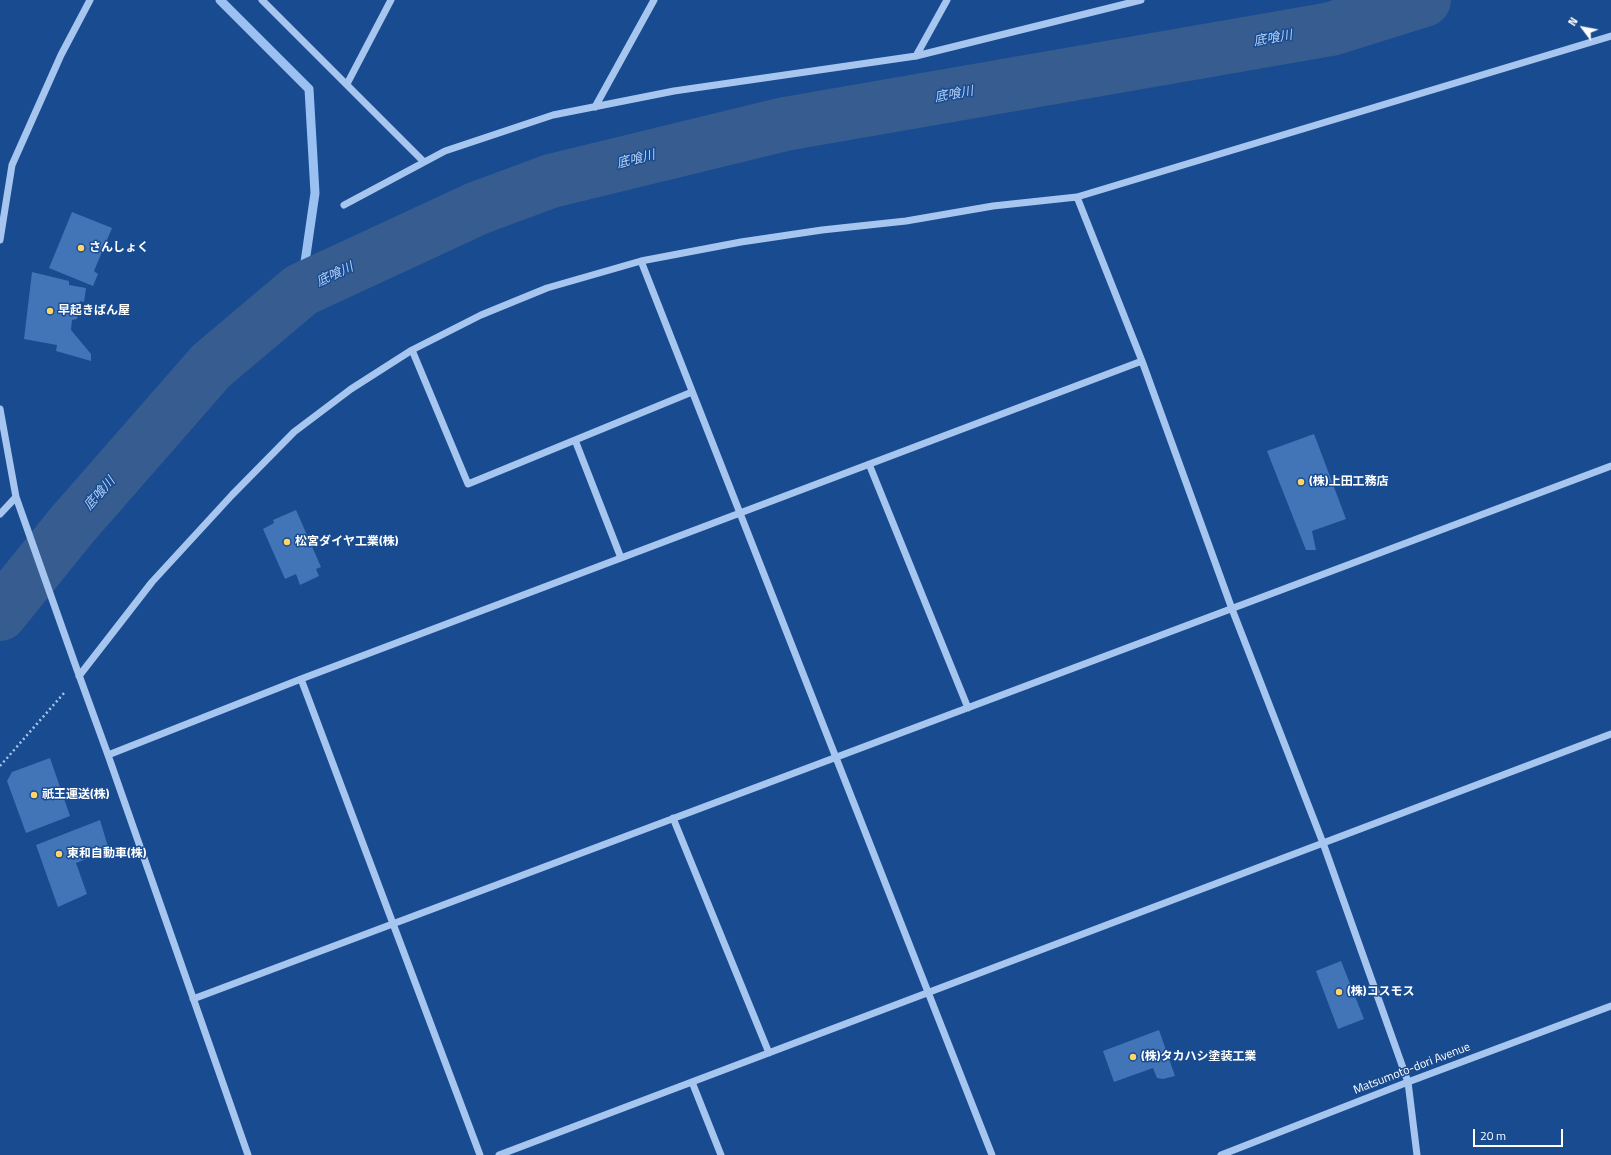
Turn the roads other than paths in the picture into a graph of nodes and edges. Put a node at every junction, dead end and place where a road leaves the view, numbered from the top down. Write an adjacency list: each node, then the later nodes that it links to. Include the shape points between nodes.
1 (90, 0): 14 (street, via 61,55 12,165)
2 (262, 0): 9 (street)
3 (391, 0): 9 (street)
4 (654, 0): 10 (street)
5 (947, 0): 8 (street)
6 (1142, 0): 8 (street)
7 (1611, 36): 12 (street)
8 (916, 56): 10 (street, via 674,91)
9 (347, 84): 11 (street)
10 (595, 107): 11 (street, via 553,115 445,151)
11 (424, 162): 13 (street)
12 (1077, 197): 15 (street, via 993,206 741,242); 17 (street)
13 (344, 205)
14 (0, 240)
15 (641, 261): 16 (street, via 547,288 481,315); 18 (street)
16 (412, 350): 20 (street, via 468,484); 28 (street, via 294,432 152,582)
17 (1142, 361): 21 (street); 27 (street)
18 (692, 392): 20 (street); 24 (street)
19 (0, 409): 23 (street)
20 (575, 440): 26 (street)
21 (869, 464): 24 (street); 30 (street)
22 (1611, 466): 27 (street)
23 (16, 497): 25 (street); 28 (street)
24 (740, 513): 26 (street); 33 (street)
25 (0, 514)
26 (621, 558): 29 (street)
27 (1232, 608): 30 (street); 35 (street)
28 (79, 676): 32 (street)
29 (301, 679): 32 (street); 36 (street)
30 (968, 708): 33 (street)
31 (1611, 734): 35 (street)
32 (108, 755): 38 (street)
33 (835, 757): 34 (street); 37 (street)
34 (672, 818): 36 (street); 40 (street)
35 (1322, 843): 37 (street); 42 (street)
36 (393, 924): 38 (street); 44 (street)
37 (928, 993): 40 (street); 47 (street)
38 (193, 998): 43 (street)
39 (1611, 1006): 42 (street, Matsumoto-dori Avenue)
40 (769, 1053): 41 (street)
41 (692, 1082): 45 (street); 46 (street)
42 (1408, 1082): 48 (street, Matsumoto-dori Avenue); 49 (street)
43 (248, 1155)
44 (480, 1155)
45 (499, 1155)
46 (721, 1155)
47 (992, 1155)
48 (1221, 1155)
49 (1417, 1155)

